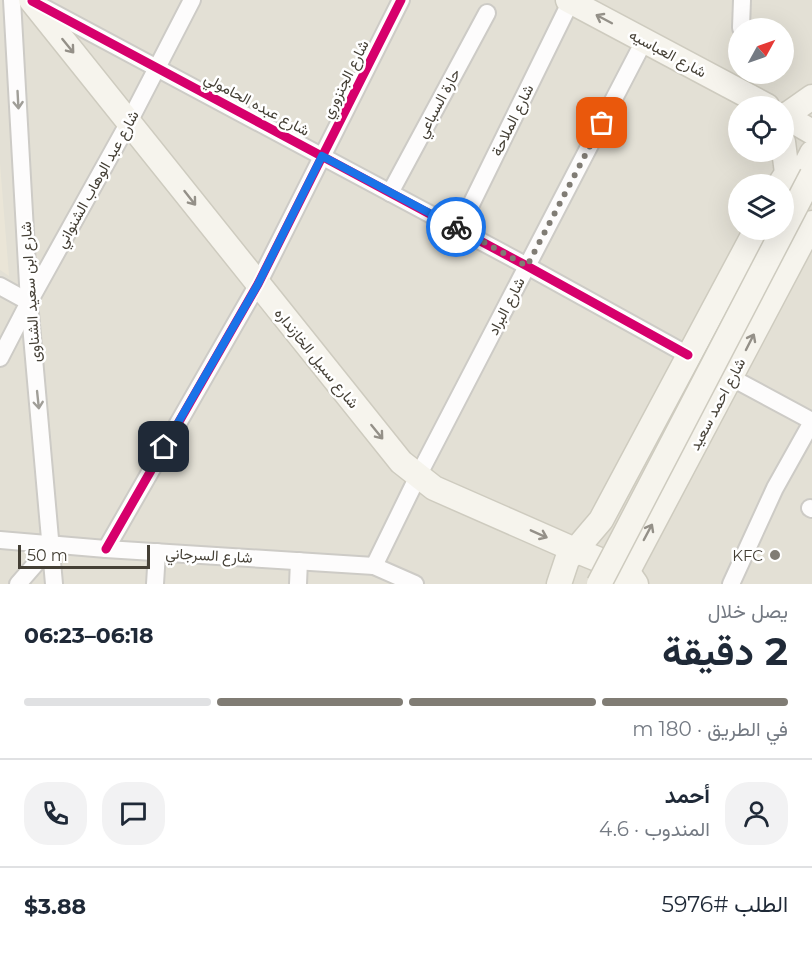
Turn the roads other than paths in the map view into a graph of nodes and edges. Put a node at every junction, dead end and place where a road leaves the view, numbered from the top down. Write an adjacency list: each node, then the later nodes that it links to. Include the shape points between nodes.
1 (25, 0): 9 (street, شارع عبده الحامولي); 14 (main road, شارع سبيل الخازنداره, one-way to 14); 28 (street, شارع ابن سعيد الشناوى, one-way to 28)
2 (192, 0): 9 (street, شارع عبد الوهاب الشنواني)
3 (401, 0): 17 (street, شارع الجنزوري)
4 (742, 0): 7 (street)
5 (567, 6): 8 (main road, شارع العباسيه, one-way to 5); 22 (street, شارع الملاحة)
6 (487, 13): 20 (street, حارة السباعي)
7 (741, 18)
8 (644, 41): 10 (main road, شارع العباسيه); 25 (street, شارع البراد)
9 (157, 68): 14 (street, شارع عبد الوهاب الشنواني); 17 (street, شارع عبده الحامولي)
10 (750, 96)
11 (812, 97): 12 (main road)
12 (794, 99)
13 (794, 121): 15 (main road, شارع العباسيه)
14 (129, 122): 26 (main road, شارع سبيل الخازنداره, one-way to 26); 28 (street, شارع عبد الوهاب الشنواني)
15 (812, 132)
16 (812, 153): 19 (main road)
17 (322, 156): 20 (street, شارع عبده الحامولي); 26 (street, شارع الجنزوري)
18 (812, 175): 49 (main road, bridge)
19 (794, 188)
20 (390, 193): 22 (street, شارع عبده الحامولي)
21 (812, 223): 31 (main road, شارع احمد سعيد, one-way to 21)
22 (459, 229): 25 (street, شارع عبده الحامولي)
23 (751, 240): 29 (main road)
24 (767, 240): 48 (main road)
25 (527, 266): 29 (street, شارع عبده الحامولي); 33 (street, شارع البراد)
26 (258, 284): 33 (main road, شارع سبيل الخازنداره, one-way to 33, via 401,462); 36 (street, شارع الجنزوري)
27 (0, 286): 28 (street)
28 (29, 302): 30 (street, شارع عبد الوهاب الشنواني); 35 (street, شارع ابن سعيد الشناوى, one-way to 35)
29 (688, 355): 37 (main road, via 601,520)
30 (0, 358)
31 (732, 378): 32 (street); 41 (main road, شارع احمد سعيد, one-way to 31)
32 (812, 422): 50 (street, via 775,488)
33 (418, 476): 37 (main road, شارع سبيل الخازنداره, one-way to 37, via 434,488); 40 (street, شارع البراد)
34 (0, 540): 35 (street, شارع السرجاني)
35 (52, 545): 36 (street, شارع السرجاني); 42 (street); 43 (street, شارع ابن سعيد الشناوى)
36 (106, 549): 38 (street, شارع السرجاني)
37 (575, 550): 41 (main road, شارع سبيل الخازنداره); 47 (main road)
38 (157, 552): 39 (street, شارع السرجاني); 44 (street)
39 (299, 561): 40 (street, شارع السرجاني); 45 (street)
40 (374, 566): 46 (street, شارع السرجاني)
41 (628, 580)
42 (18, 584)
43 (54, 584)
44 (155, 584)
45 (298, 584)
46 (415, 584)
47 (559, 584)
48 (590, 584)
49 (599, 584)
50 (731, 584)

